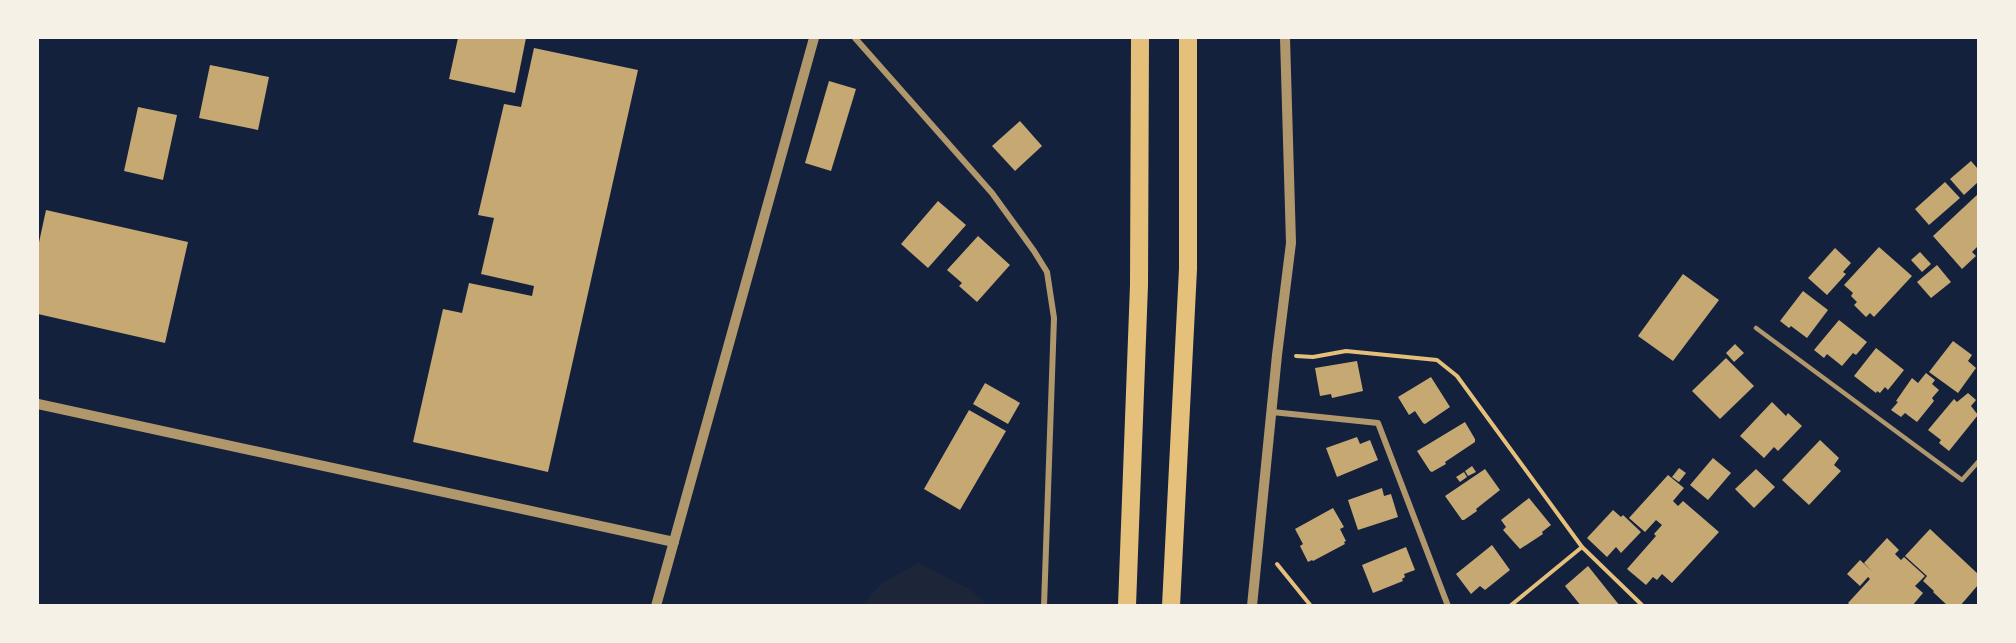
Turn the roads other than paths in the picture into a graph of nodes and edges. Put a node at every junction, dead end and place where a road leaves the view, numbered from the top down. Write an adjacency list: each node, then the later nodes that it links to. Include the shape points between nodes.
1 (814, 38): 10 (street)
2 (855, 38): 13 (street, via 992,194 1047,272 1054,318)
3 (1140, 38): 11 (highway, via 1139,285)
4 (1188, 38): 14 (highway, via 1188,269)
5 (1285, 38): 8 (street, via 1291,243)
6 (1756, 328): 9 (lane, via 1962,480)
7 (38, 404): 10 (street)
8 (1272, 412): 15 (street); 16 (street, via 1378,423)
9 (1978, 462)
10 (674, 542): 12 (street)
11 (1128, 604)
12 (656, 606)
13 (1044, 606)
14 (1171, 606)
15 (1252, 606)
16 (1448, 606)

